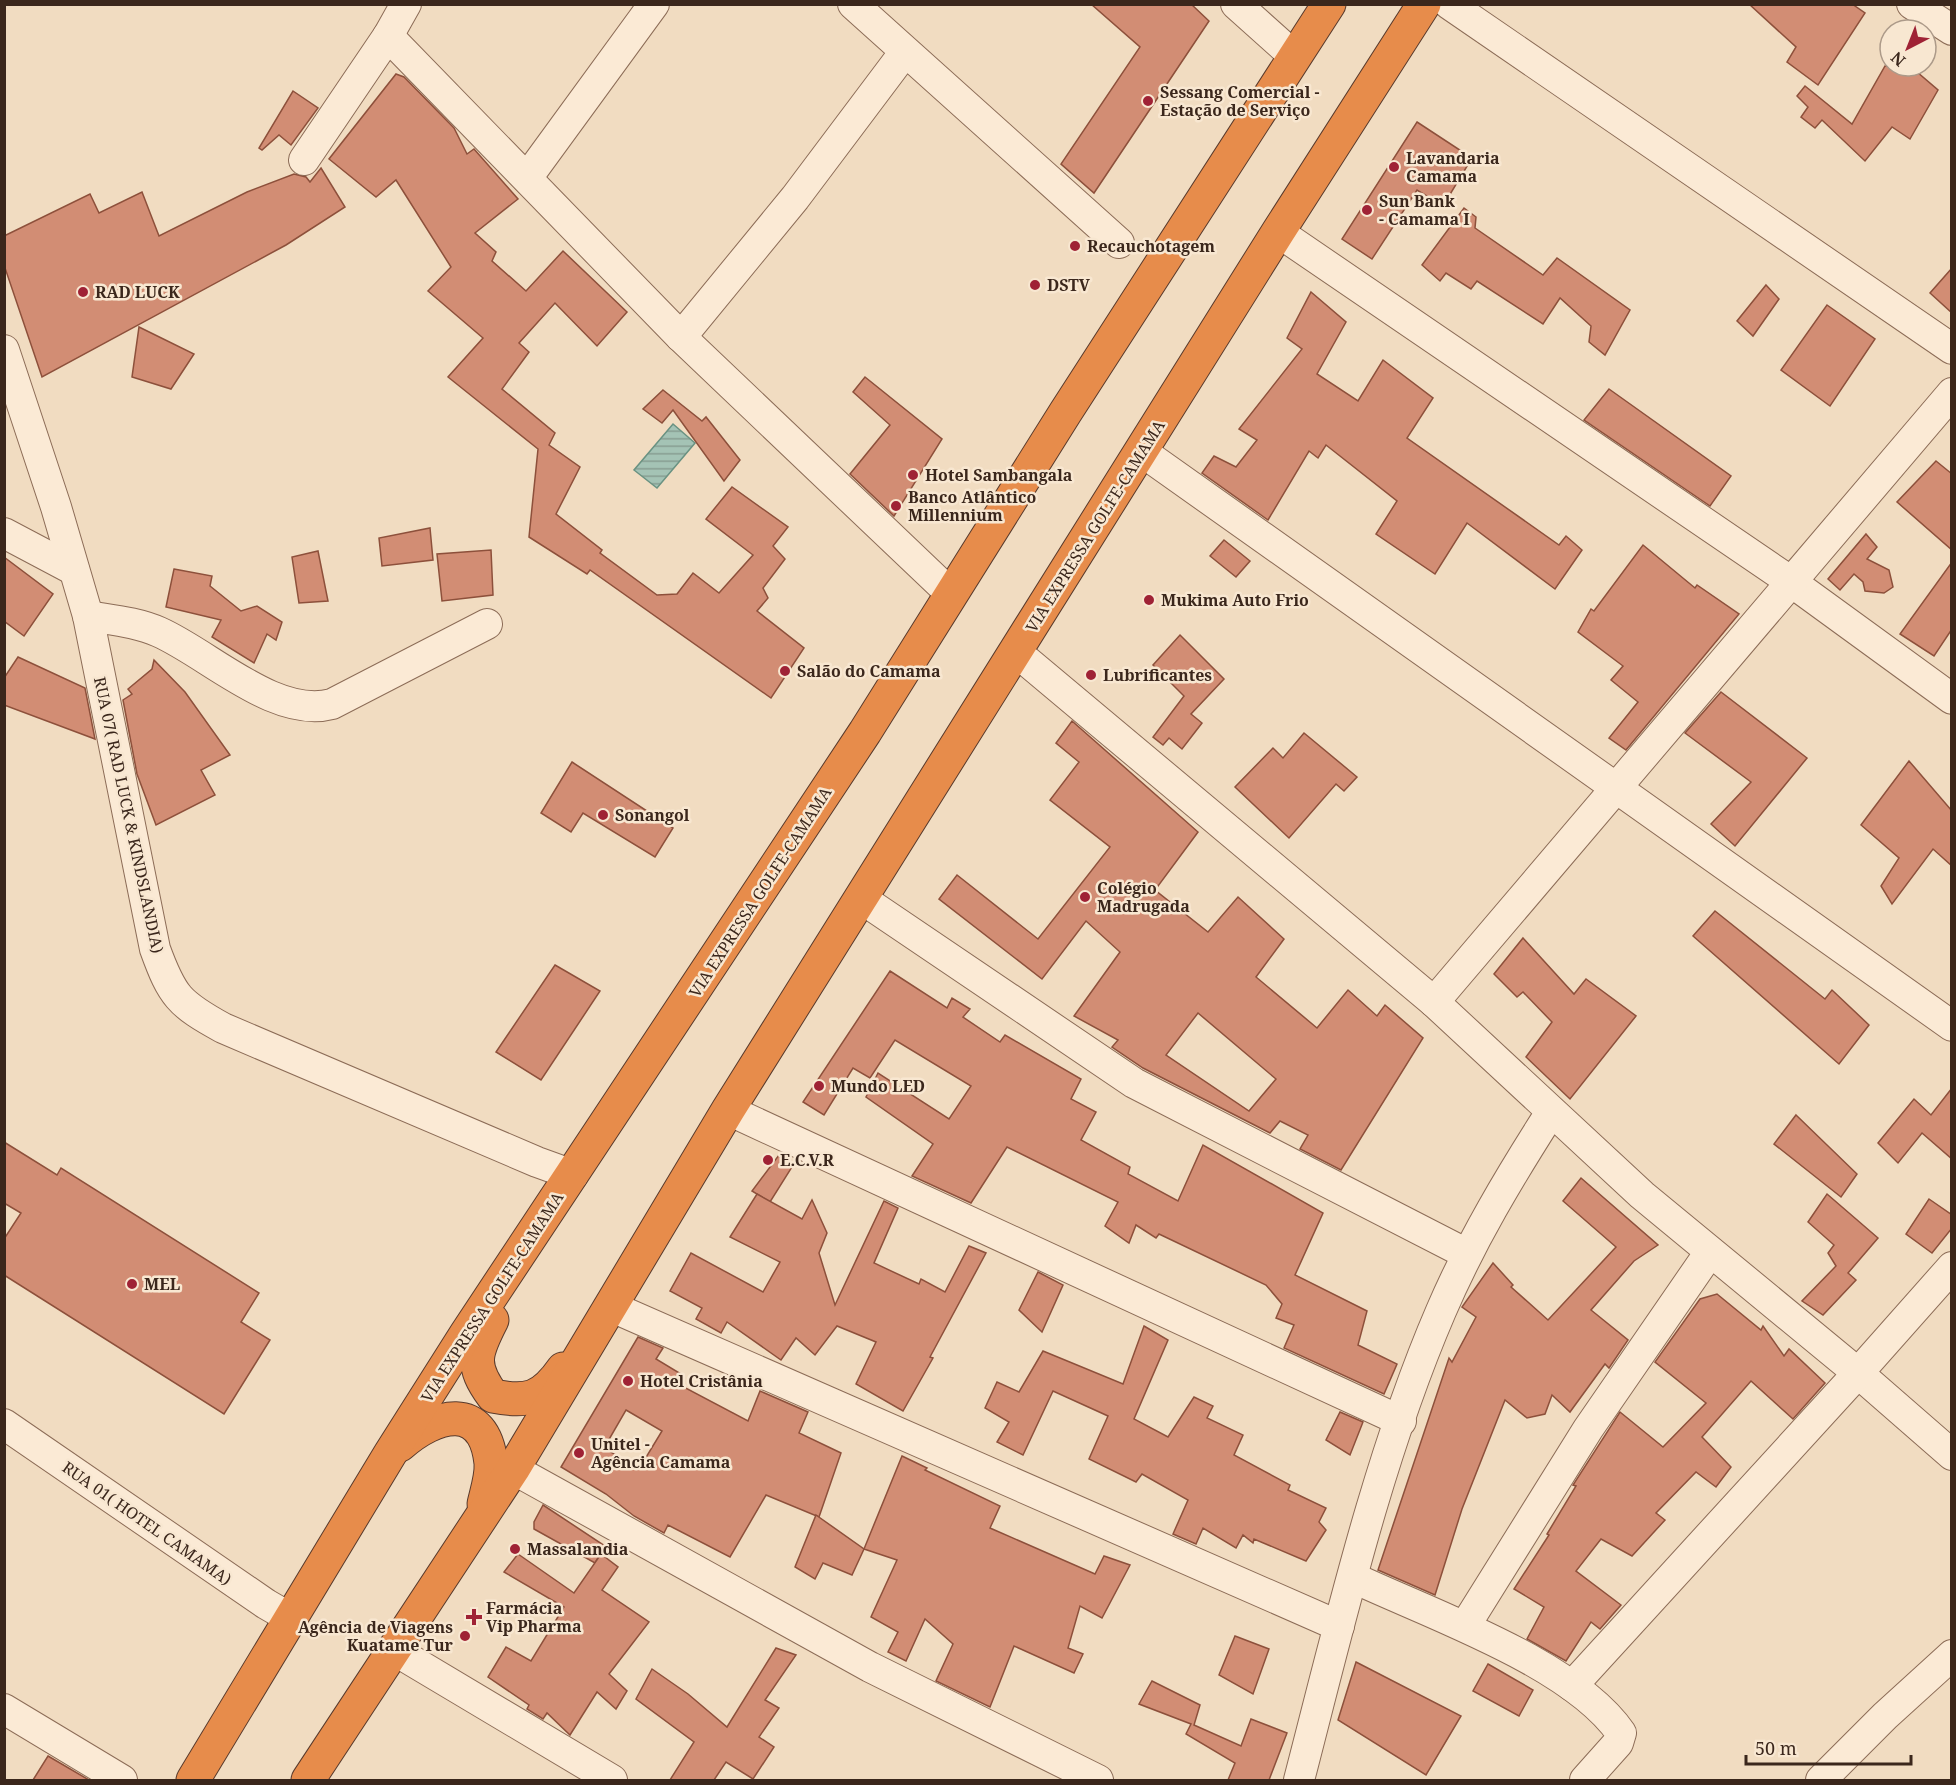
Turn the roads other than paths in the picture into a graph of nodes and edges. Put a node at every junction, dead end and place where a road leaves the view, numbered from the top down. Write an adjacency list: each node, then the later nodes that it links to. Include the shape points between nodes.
1 (406, 4): 10 (street)
2 (654, 4): 14 (street)
3 (853, 4): 11 (street)
4 (1236, 4): 12 (street)
5 (1329, 4): 12 (highway, VIA EXPRESSA GOLFE-CAMAMA)
6 (1424, 4): 15 (highway, VIA EXPRESSA GOLFE-CAMAMA)
7 (1449, 4): 18 (street)
8 (1912, 4): 9 (street)
9 (1952, 30)
10 (388, 36): 13 (street); 14 (street)
11 (904, 52): 16 (street); 17 (street, via 795,198)
12 (1295, 57): 25 (highway, VIA EXPRESSA GOLFE-CAMAMA)
13 (304, 160)
14 (527, 178): 17 (street)
15 (1278, 232): 21 (highway, VIA EXPRESSA GOLFE-CAMAMA); 24 (street)
16 (1119, 243)
17 (681, 337): 25 (street)
18 (1952, 349)
19 (4, 350): 23 (street, RUA 07( RAD LUCK & KINDSLANDIA))
20 (1952, 393): 24 (street)
21 (1142, 451): 28 (highway, VIA EXPRESSA GOLFE-CAMAMA); 30 (street)
22 (4, 533): 23 (street)
23 (74, 570): 26 (street, RUA 07( RAD LUCK & KINDSLANDIA))
24 (1790, 580): 29 (street); 30 (street)
25 (951, 594): 36 (highway, VIA EXPRESSA GOLFE-CAMAMA, via 866,732)
26 (88, 616): 27 (street, via 150,628 271,696 316,709 332,705); 36 (street, RUA 07( RAD LUCK & KINDSLANDIA), via 155,949 178,999 224,1028)
27 (487, 624)
28 (1016, 652): 31 (highway, VIA EXPRESSA GOLFE-CAMAMA); 32 (street)
29 (1952, 699)
30 (1616, 789): 32 (street); 33 (street)
31 (862, 898): 34 (highway, VIA EXPRESSA GOLFE-CAMAMA); 39 (street, via 1134,1083)
32 (1434, 1002): 35 (street)
33 (1952, 1026)
34 (728, 1110): 41 (highway, VIA EXPRESSA GOLFE-CAMAMA); 44 (street)
35 (1551, 1112): 38 (street); 39 (street, via 1510,1174)
36 (573, 1175): 37 (highway, VIA EXPRESSA GOLFE-CAMAMA)
37 (548, 1212): 41 (highway, via 476,1353 479,1377 493,1396 519,1401 540,1393 557,1377); 46 (highway, VIA EXPRESSA GOLFE-CAMAMA)
38 (1710, 1252): 43 (street); 53 (street, via 1588,1429)
39 (1467, 1254): 44 (street)
40 (1952, 1267): 43 (street)
41 (630, 1272): 42 (highway, VIA EXPRESSA GOLFE-CAMAMA)
42 (612, 1307): 48 (highway, VIA EXPRESSA GOLFE-CAMAMA); 52 (street)
43 (1858, 1373): 47 (street); 56 (street)
44 (1401, 1421): 50 (street)
45 (4, 1424): 51 (street, RUA 01( HOTEL CAMAMA))
46 (390, 1454): 49 (highway, via 427,1425 451,1416 473,1424 485,1441 491,1463); 51 (highway, VIA EXPRESSA GOLFE-CAMAMA)
47 (1952, 1455)
48 (513, 1469): 49 (highway, VIA EXPRESSA GOLFE-CAMAMA); 62 (street, via 870,1667)
49 (479, 1522): 54 (highway, VIA EXPRESSA GOLFE-CAMAMA)
50 (1354, 1578): 52 (street); 53 (street)
51 (292, 1619): 59 (highway, VIA EXPRESSA GOLFE-CAMAMA)
52 (1339, 1626): 63 (street)
53 (1465, 1626): 56 (street)
54 (394, 1650): 60 (highway, VIA EXPRESSA GOLFE-CAMAMA); 61 (street)
55 (1952, 1655): 65 (street)
56 (1572, 1686): 64 (street, via 1621,1733 1618,1743)
57 (4, 1709): 58 (street)
58 (122, 1780)
59 (193, 1780)
60 (308, 1780)
61 (612, 1780)
62 (1098, 1780)
63 (1299, 1780)
64 (1585, 1780)
65 (1821, 1780)

